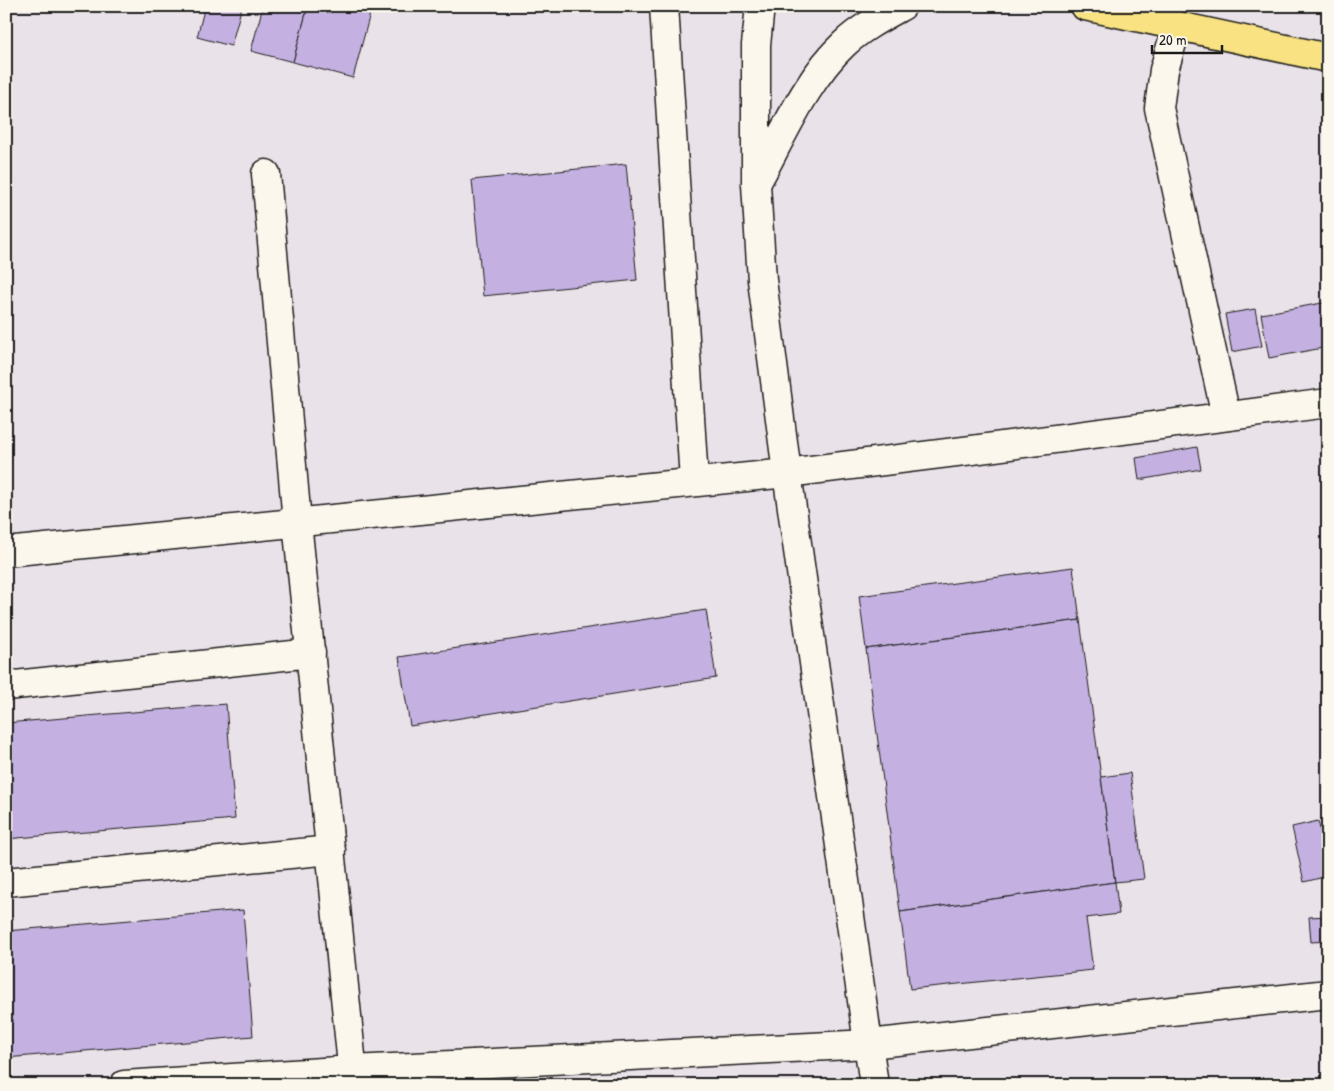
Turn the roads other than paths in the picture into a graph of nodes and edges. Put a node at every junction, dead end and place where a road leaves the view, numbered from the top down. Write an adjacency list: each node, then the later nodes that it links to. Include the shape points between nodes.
1 (664, 6): 14 (street)
2 (740, 6): 7 (street)
3 (760, 6): 7 (street)
4 (902, 6): 10 (street, via 879,18 844,44 822,70 798,106)
5 (1085, 6): 6 (main road)
6 (1177, 26): 8 (main road); 12 (street, via 1164,70 1158,108)
7 (756, 45): 10 (street)
8 (1328, 58)
9 (266, 174): 15 (street)
10 (756, 184): 13 (street, via 762,280)
11 (1328, 403): 12 (street)
12 (1226, 416): 13 (street)
13 (787, 473): 14 (street); 22 (street)
14 (694, 481): 15 (street)
15 (297, 522): 16 (street); 17 (street)
16 (6, 552)
17 (311, 653): 18 (street); 19 (street)
18 (6, 686)
19 (331, 850): 20 (street); 23 (street)
20 (6, 882)
21 (1328, 994): 22 (street)
22 (869, 1044): 23 (street); 25 (street)
23 (354, 1077): 24 (street)
24 (124, 1085)
25 (874, 1085)

